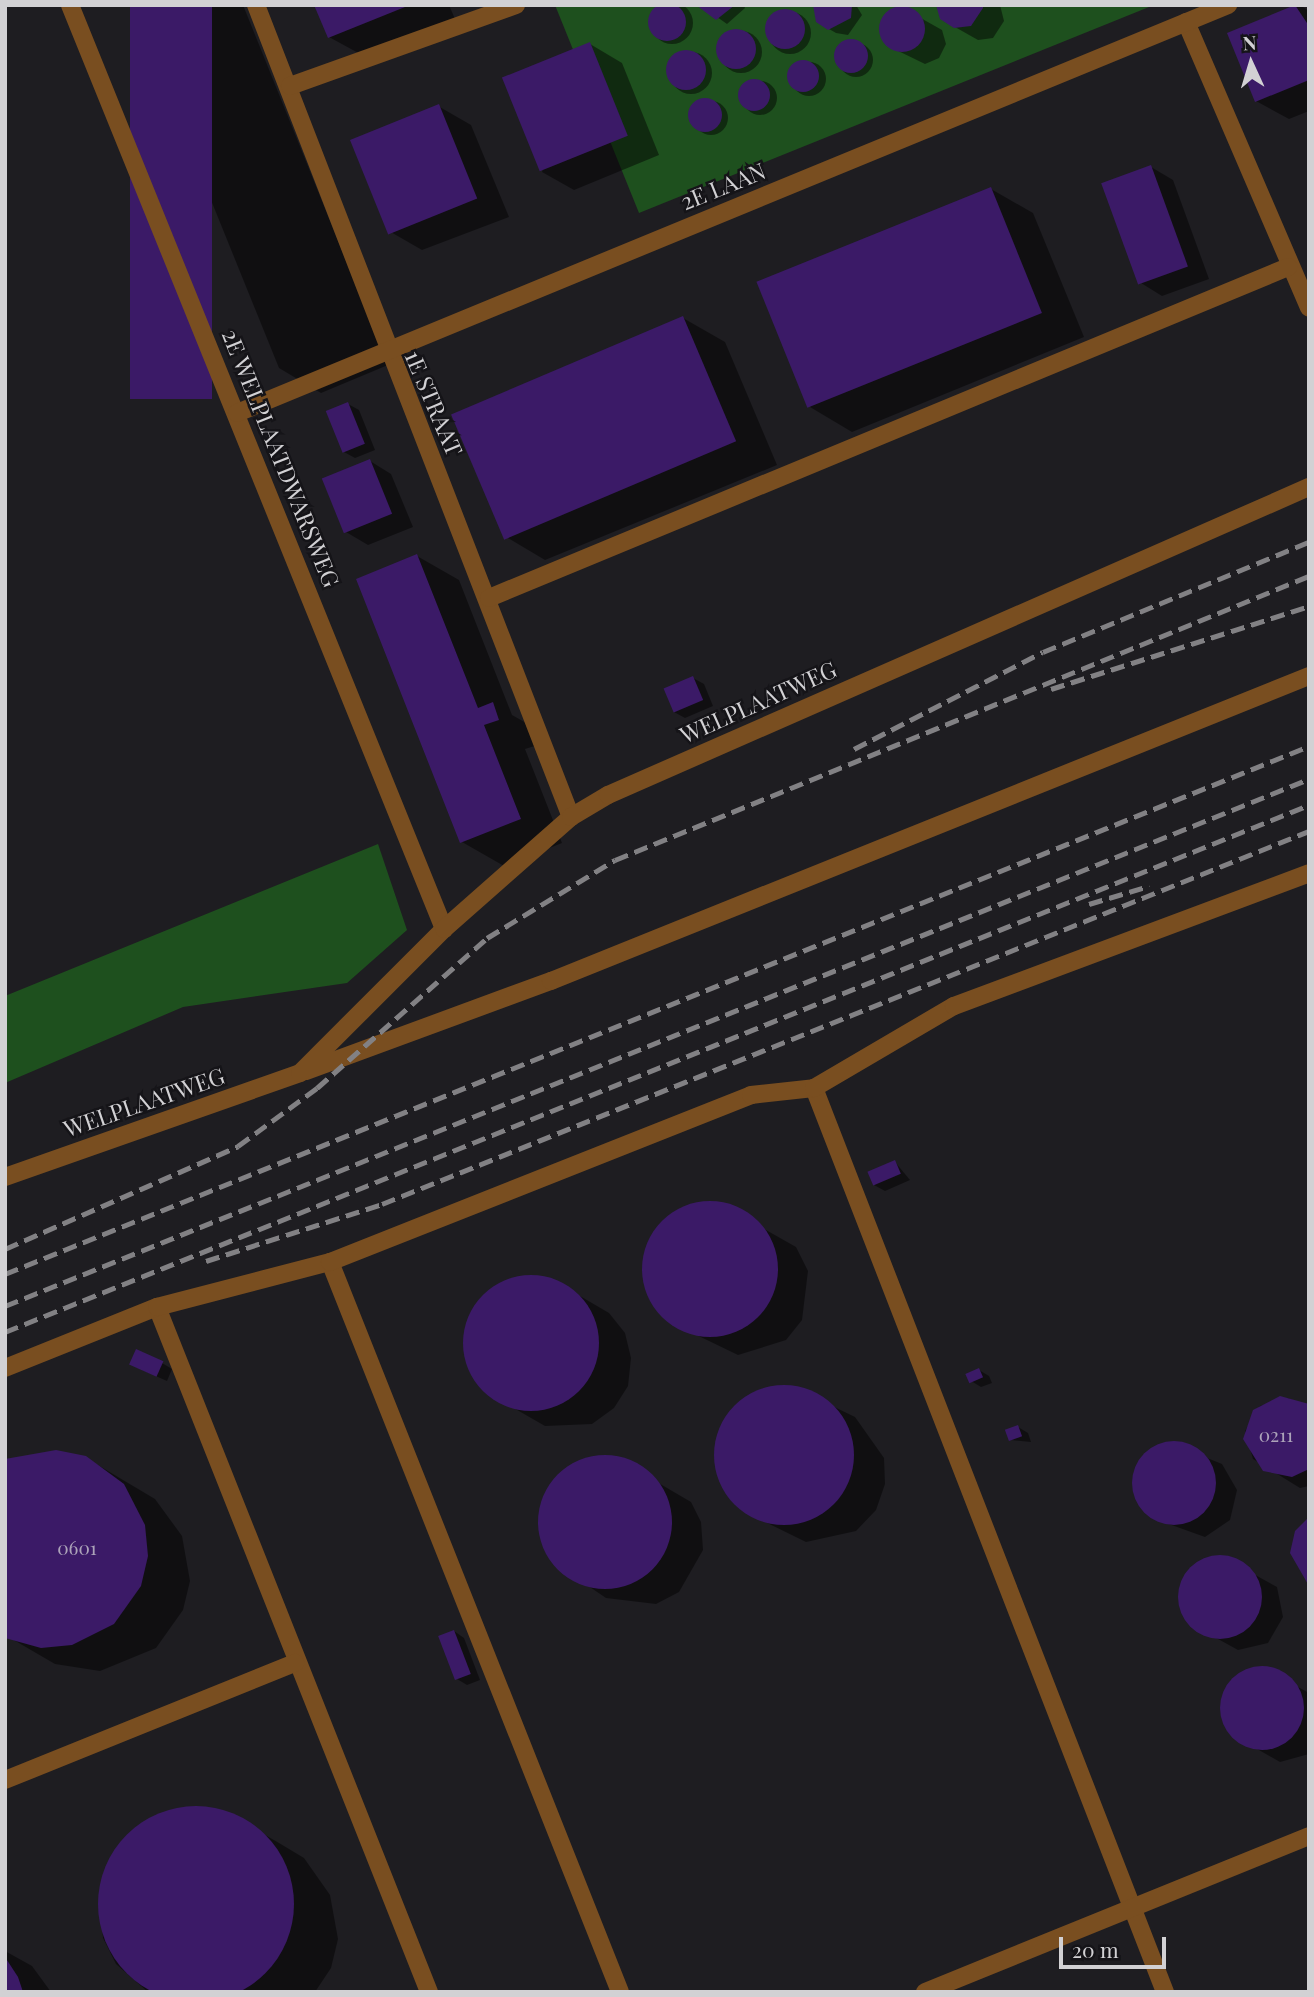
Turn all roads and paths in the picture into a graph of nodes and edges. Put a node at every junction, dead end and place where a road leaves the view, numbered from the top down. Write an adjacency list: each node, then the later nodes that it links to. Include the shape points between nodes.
1 (70, 5): 10 (lane, 2E WELPLAATDWARSWEG)
2 (256, 5): 6 (lane, 1E STRAAT)
3 (516, 5): 6 (lane)
4 (1228, 5): 5 (lane, 2E LAAN)
5 (1186, 22): 7 (lane); 9 (lane, 2E LAAN)
6 (290, 86): 9 (lane, 1E STRAAT)
7 (1288, 267): 8 (lane); 12 (lane)
8 (1309, 308)
9 (386, 351): 10 (lane, 2E LAAN); 12 (lane, 1E STRAAT)
10 (237, 413): 16 (lane, 2E WELPLAATDWARSWEG)
11 (1309, 487): 14 (lane, WELPLAATWEG, via 608,795)
12 (489, 598): 14 (lane, 1E STRAAT)
13 (1309, 676): 17 (lane, WELPLAATWEG, via 551,981)
14 (572, 817): 16 (lane, WELPLAATWEG)
15 (1309, 873): 18 (lane, via 954,1006)
16 (444, 929): 17 (lane, WELPLAATWEG)
17 (300, 1073): 19 (lane, WELPLAATWEG)
18 (814, 1088): 20 (lane, via 751,1095); 26 (lane)
19 (5, 1177)
20 (330, 1262): 21 (lane); 28 (lane)
21 (157, 1307): 22 (lane); 23 (lane)
22 (5, 1368)
23 (295, 1663): 24 (lane); 27 (lane)
24 (5, 1780)
25 (1309, 1836): 26 (lane)
26 (1131, 1907): 29 (lane); 30 (lane)
27 (429, 1992)
28 (620, 1992)
29 (925, 1992)
30 (1165, 1992)

